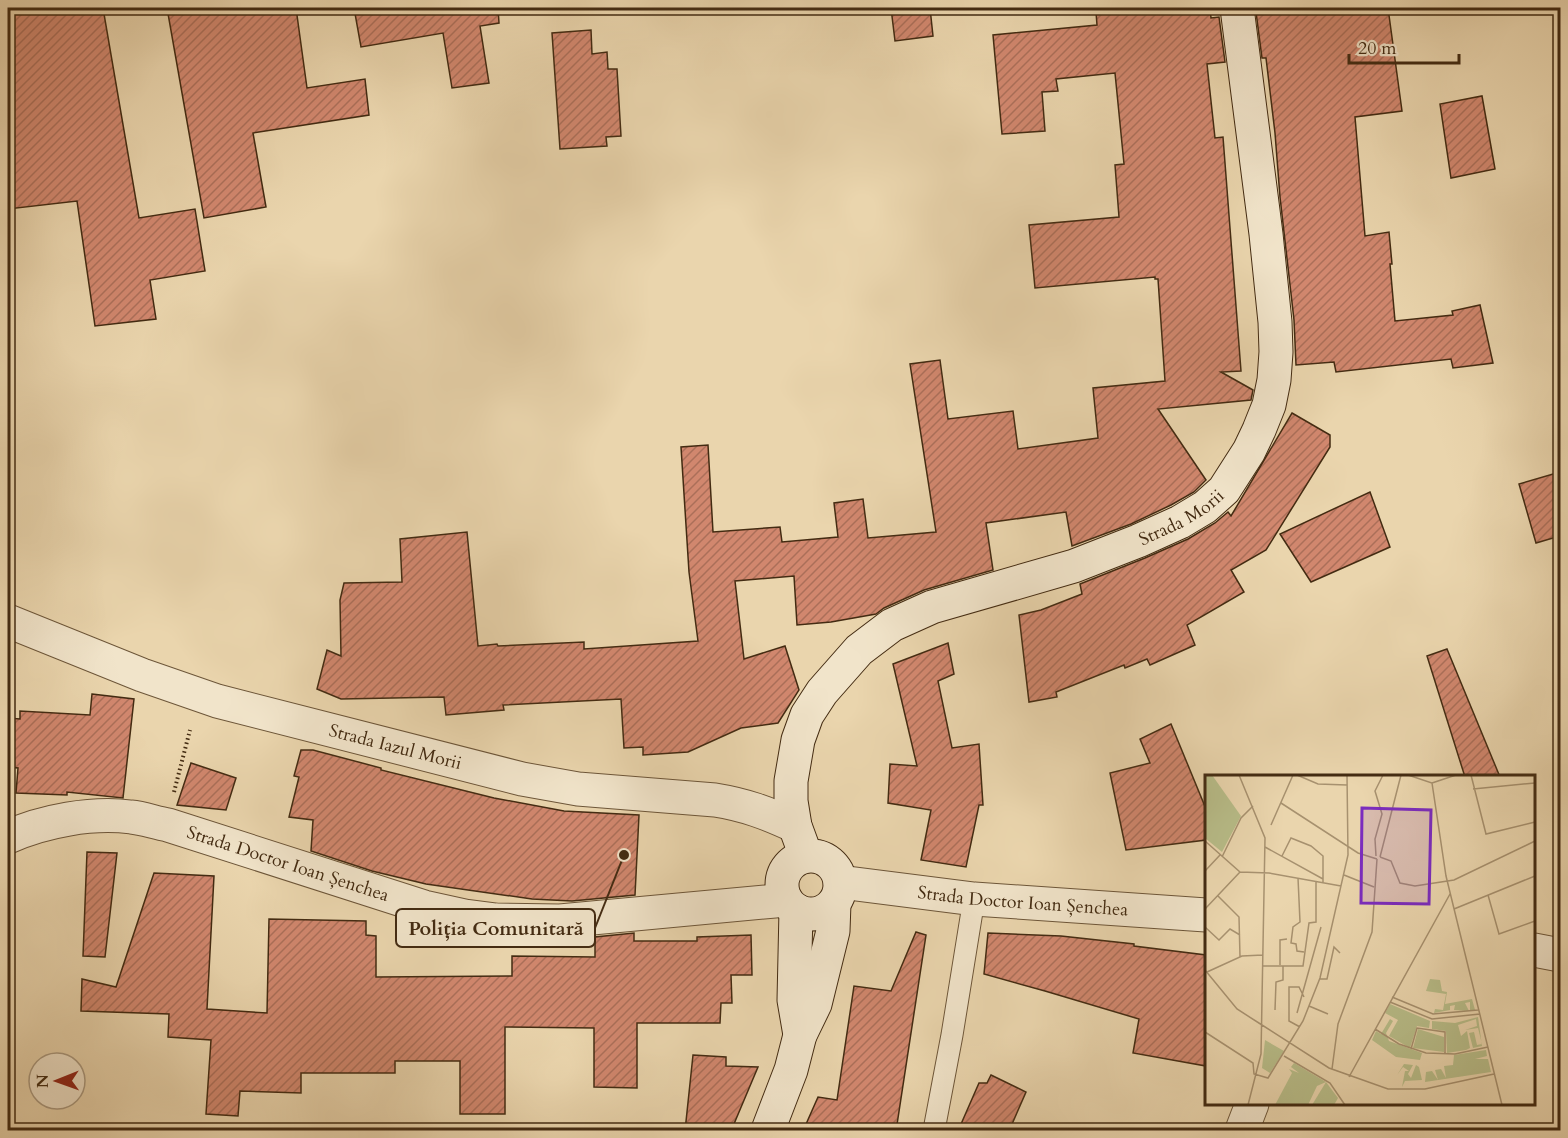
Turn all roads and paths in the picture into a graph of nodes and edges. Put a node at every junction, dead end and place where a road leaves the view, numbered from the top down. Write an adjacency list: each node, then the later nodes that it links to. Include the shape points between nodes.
1 (1238, 8): 6 (street, Strada Morii, via 1266,234 1276,352 1269,405 1249,451 1224,490 1180,522 1074,566 932,607 892,625 859,650 822,692 807,715 798,740 791,801)
2 (8, 621): 6 (street, Strada Iazul Morii, via 217,701 522,779 578,789 737,804 761,811)
3 (192, 722): 4 (path)
4 (172, 802)
5 (8, 837): 9 (street, Strada Doctor Ioan Șenchea, via 92,816 131,817 168,825 424,907 496,920 560,921)
6 (801, 841): 7 (street, Strada Iazul Morii, via 837,871); 9 (street, via 796,860 783,878 782,889)
7 (837, 892): 8 (street, Strada Doctor Ioan Șenchea); 9 (street, Strada Doctor Ioan Șenchea, via 827,910 816,914 806,914); 13 (street, via 815,1004)
8 (974, 899): 10 (street, Strada Doctor Ioan Șenchea); 16 (lane)
9 (791, 905): 13 (street, via 794,1000)
10 (1205, 915)
11 (1535, 950): 12 (street)
12 (1560, 955)
13 (800, 1035): 15 (street)
14 (1252, 1105): 17 (street)
15 (768, 1131)
16 (934, 1131)
17 (1242, 1131)

